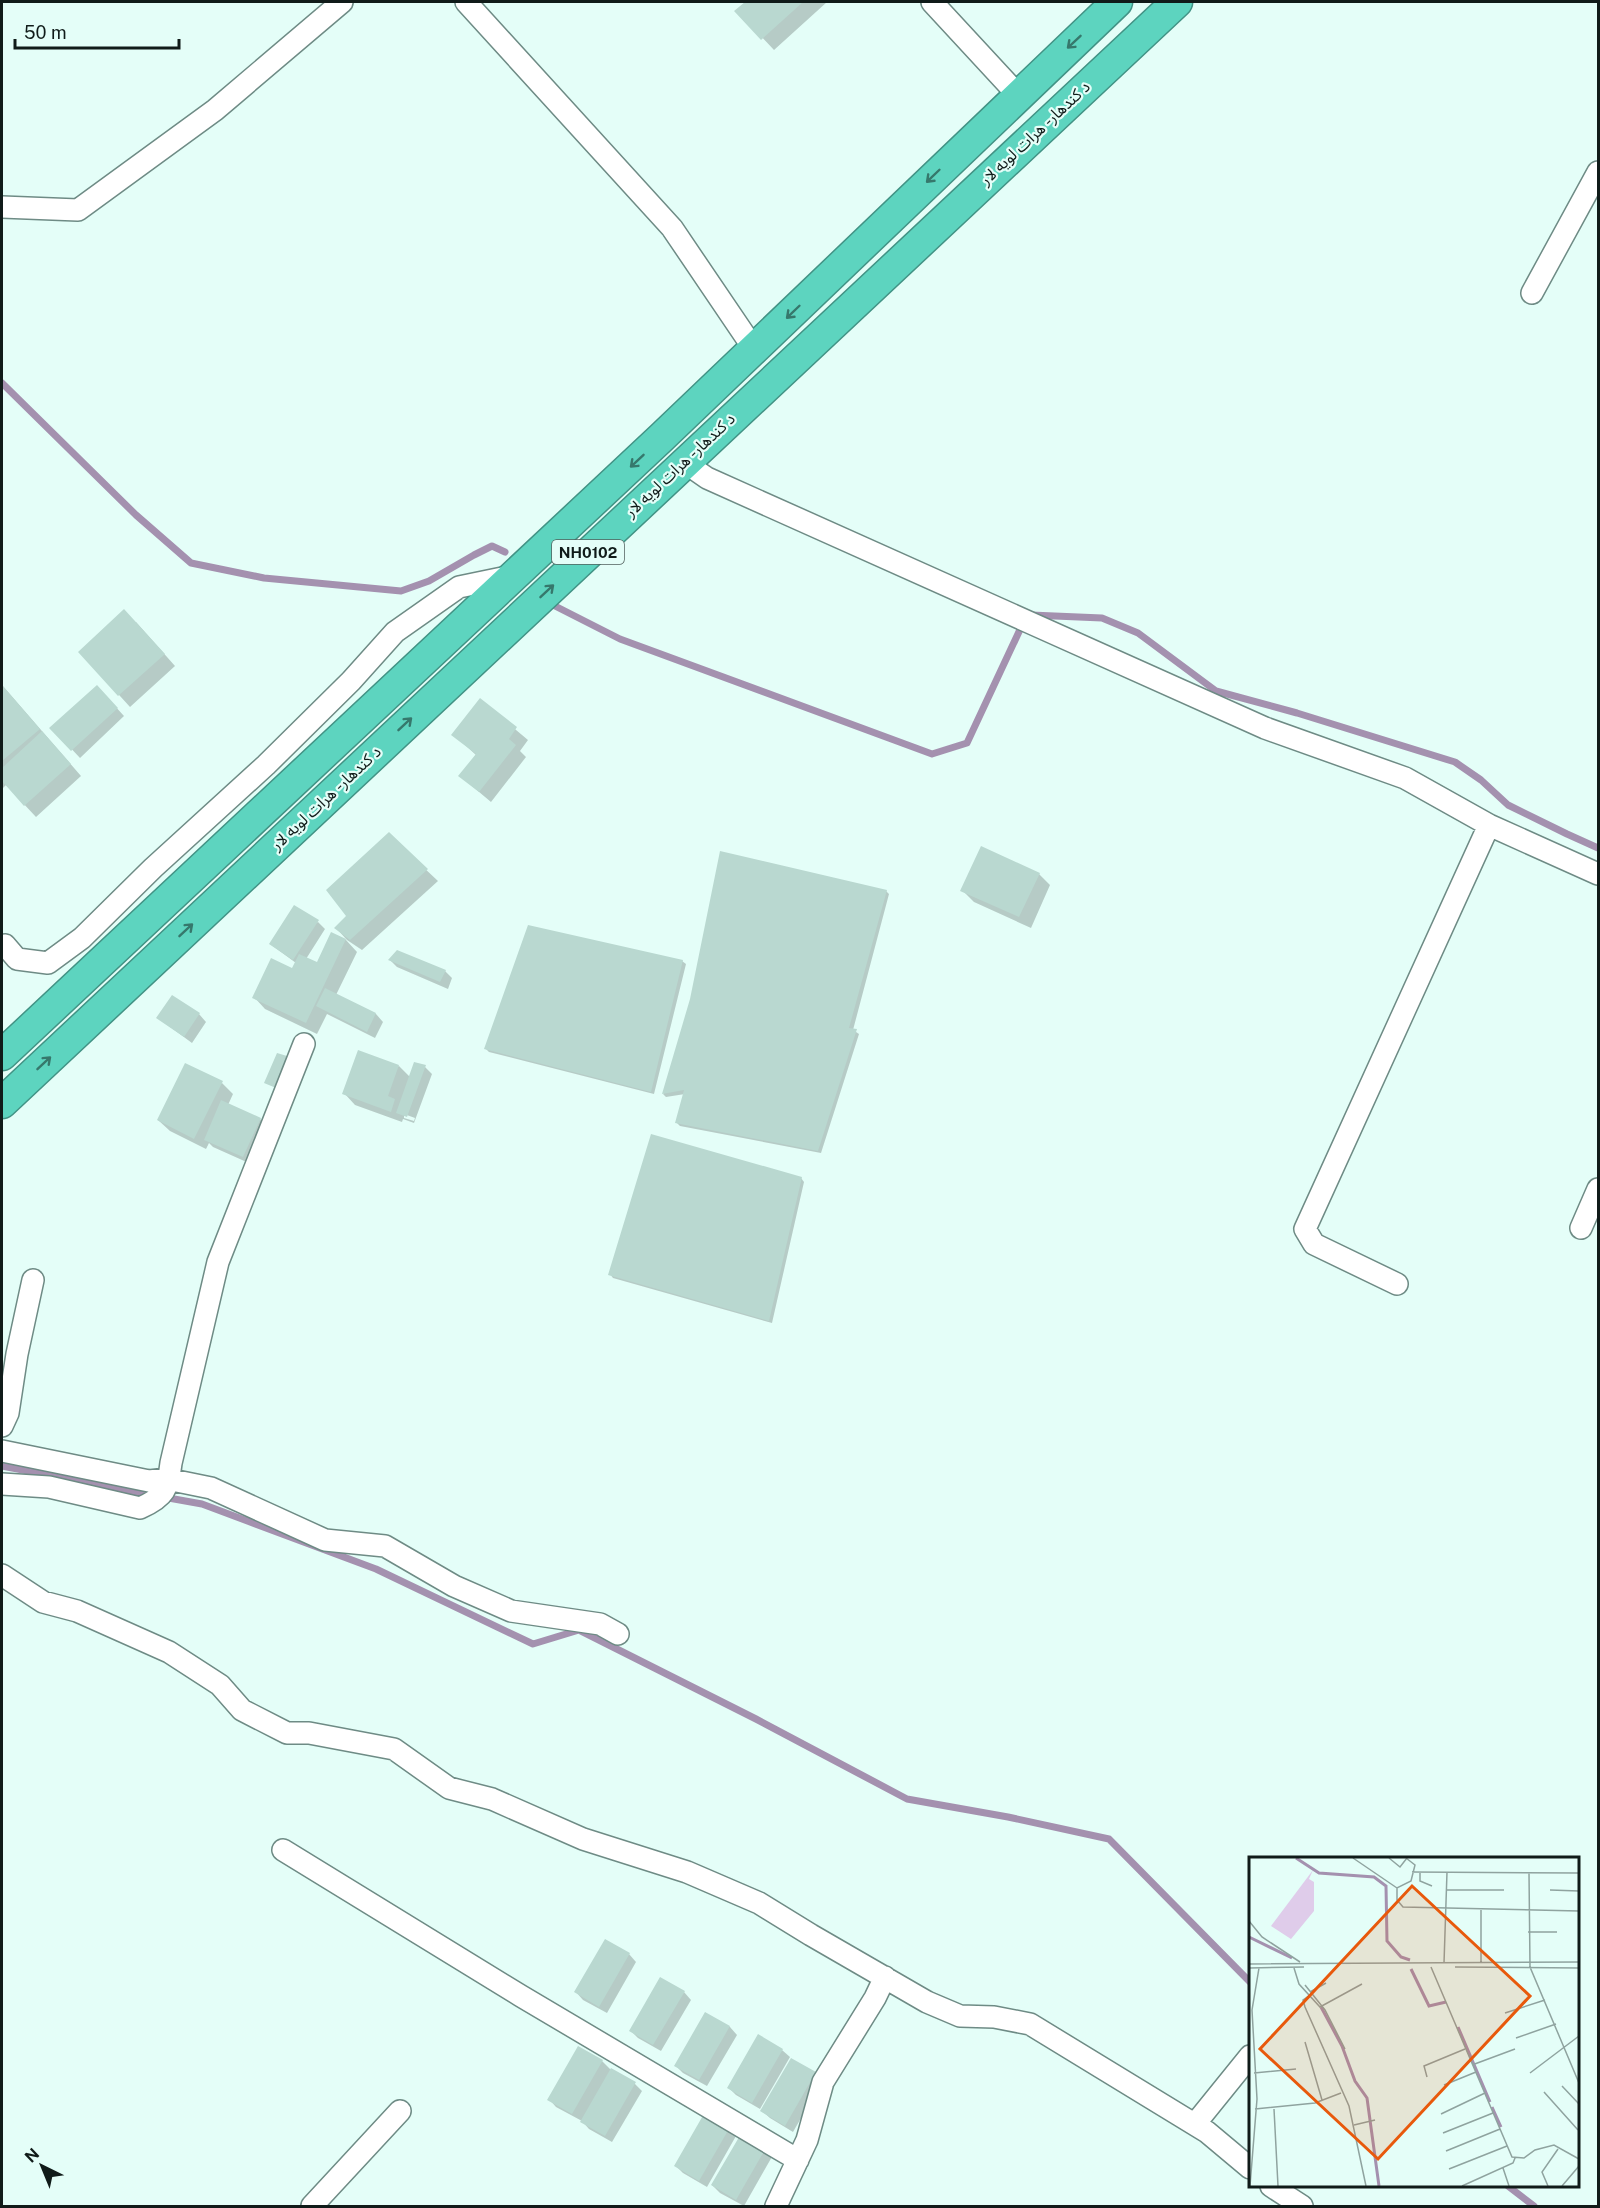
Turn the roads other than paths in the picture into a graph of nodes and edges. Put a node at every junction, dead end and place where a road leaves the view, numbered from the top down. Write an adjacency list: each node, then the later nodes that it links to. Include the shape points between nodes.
1 (342, 2): 9 (street, via 215,110 78,210)
2 (465, 2): 11 (street, via 672,228)
3 (932, 2): 7 (street)
4 (1177, 2): 6 (highway, د کندهار - هرات لويه لار / NH0102)
5 (1115, 4): 6 (highway); 7 (highway, د کندهار - هرات لويه لار / NH0102, one-way to 7)
6 (1143, 33): 13 (highway, د کندهار - هرات لويه لار / NH0102)
7 (1018, 95): 11 (highway, د کندهار - هرات لويه لار / NH0102, one-way to 11)
8 (1599, 172): 10 (street)
9 (2, 207)
10 (1532, 293)
11 (754, 349): 12 (highway, د کندهار - هرات لويه لار / NH0102)
12 (662, 437): 13 (highway); 14 (highway, د کندهار - هرات لويه لار / NH0102, one-way to 14)
13 (684, 462): 15 (street, via 707,478 1265,728 1405,778); 19 (highway, د کندهار - هرات لويه لار / NH0102, one-way to 13)
14 (514, 576): 17 (street, via 459,587 395,632 266,765 82,938 48,963 17,959); 18 (highway, د کندهار - هرات لويه لار / NH0102)
15 (1489, 825): 16 (street); 26 (street, via 1305,1229 1314,1244)
16 (1599, 874)
17 (5, 945)
18 (62, 999): 19 (highway); 21 (highway, د کندهار - هرات لويه لار / NH0102)
19 (87, 1023): 22 (highway, د کندهار - هرات لويه لار / NH0102, one-way to 19)
20 (304, 1044): 29 (street, via 218,1262)
21 (2, 1055)
22 (2, 1103)
23 (1599, 1189): 24 (street)
24 (1581, 1228)
25 (33, 1280): 27 (street, via 16,1354 8,1413)
26 (1397, 1284)
27 (2, 1426)
28 (2, 1451): 29 (street)
29 (169, 1483): 30 (street, via 153,1502 140,1508 49,1487); 32 (street, via 211,1488 325,1540 385,1546 454,1586 511,1611 600,1624)
30 (2, 1484)
31 (2, 1575): 34 (street, via 43,1602 76,1611 169,1652 220,1685 242,1710 287,1733 309,1733 394,1749 449,1788 492,1799 583,1839 687,1872 759,1903)
32 (618, 1634)
33 (283, 1850): 38 (street)
34 (881, 1986): 37 (street, via 960,2016 1030,2024); 38 (street, via 823,2082)
35 (1249, 2058): 37 (street)
36 (400, 2111): 41 (street)
37 (1195, 2124): 39 (street)
38 (798, 2160): 42 (street)
39 (1249, 2166)
40 (1273, 2187): 43 (street)
41 (312, 2206)
42 (776, 2206)
43 (1302, 2206)

